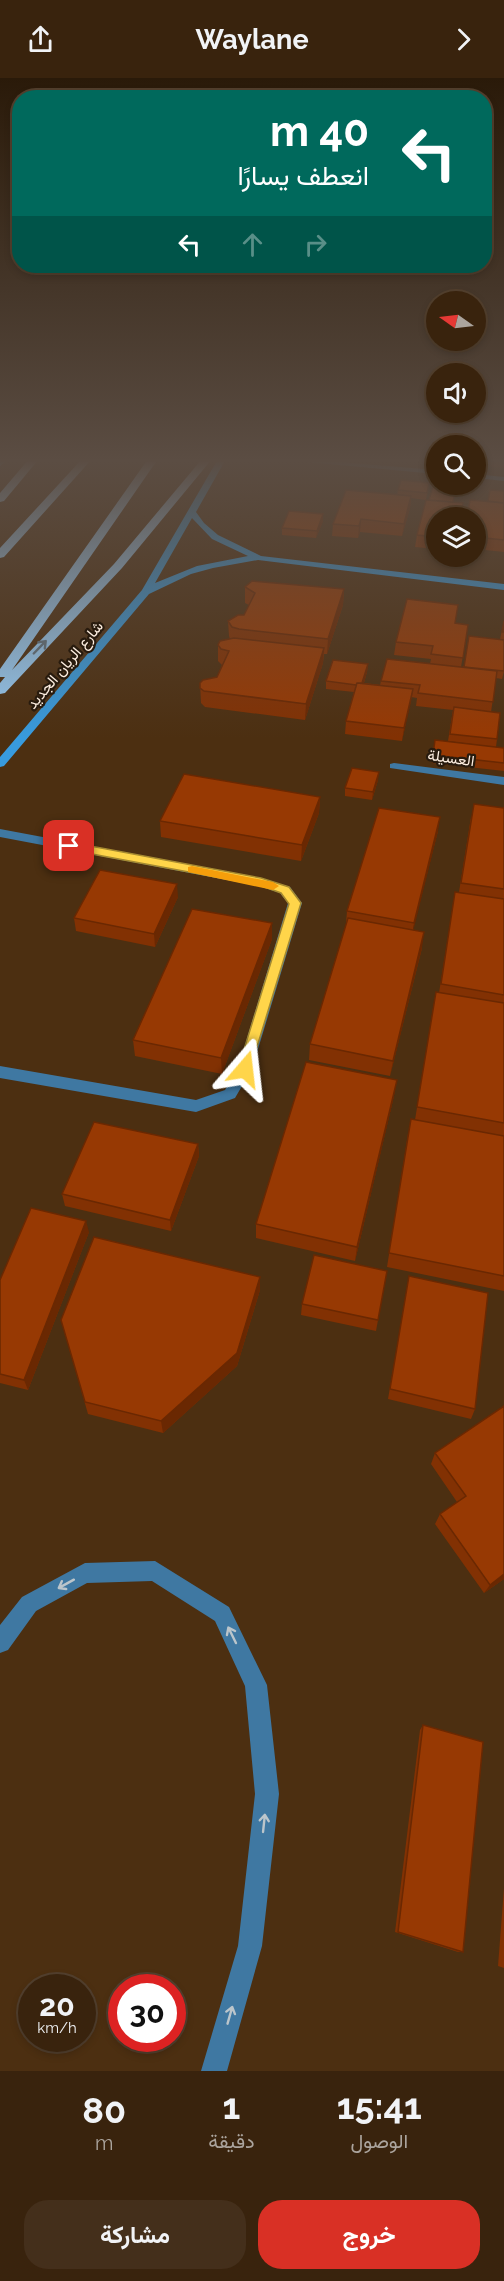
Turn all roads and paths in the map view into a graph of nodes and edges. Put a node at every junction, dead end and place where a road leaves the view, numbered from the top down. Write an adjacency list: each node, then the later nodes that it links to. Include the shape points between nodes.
1 (88, 552): 8 (highway)
2 (130, 552): 9 (highway, one-way to 2)
3 (169, 552): 7 (street, شارع الريان الجديد)
4 (246, 552): 5 (street)
5 (259, 558): 6 (street); 7 (street, via 216,563 178,574)
6 (504, 587)
7 (146, 591): 10 (street, شارع الريان الجديد)
8 (0, 678)
9 (0, 690)
10 (0, 764)
11 (394, 766): 12 (street, العسيلة)
12 (504, 781)
13 (0, 833): 14 (street, via 261,882 285,890 295,903 245,1069 230,1094 196,1106)
14 (0, 1072)
15 (0, 1642): 16 (street, one-way to 15, via 250,1946 267,1794 256,1685 222,1614 155,1571 85,1573 29,1604)
16 (214, 2071)

